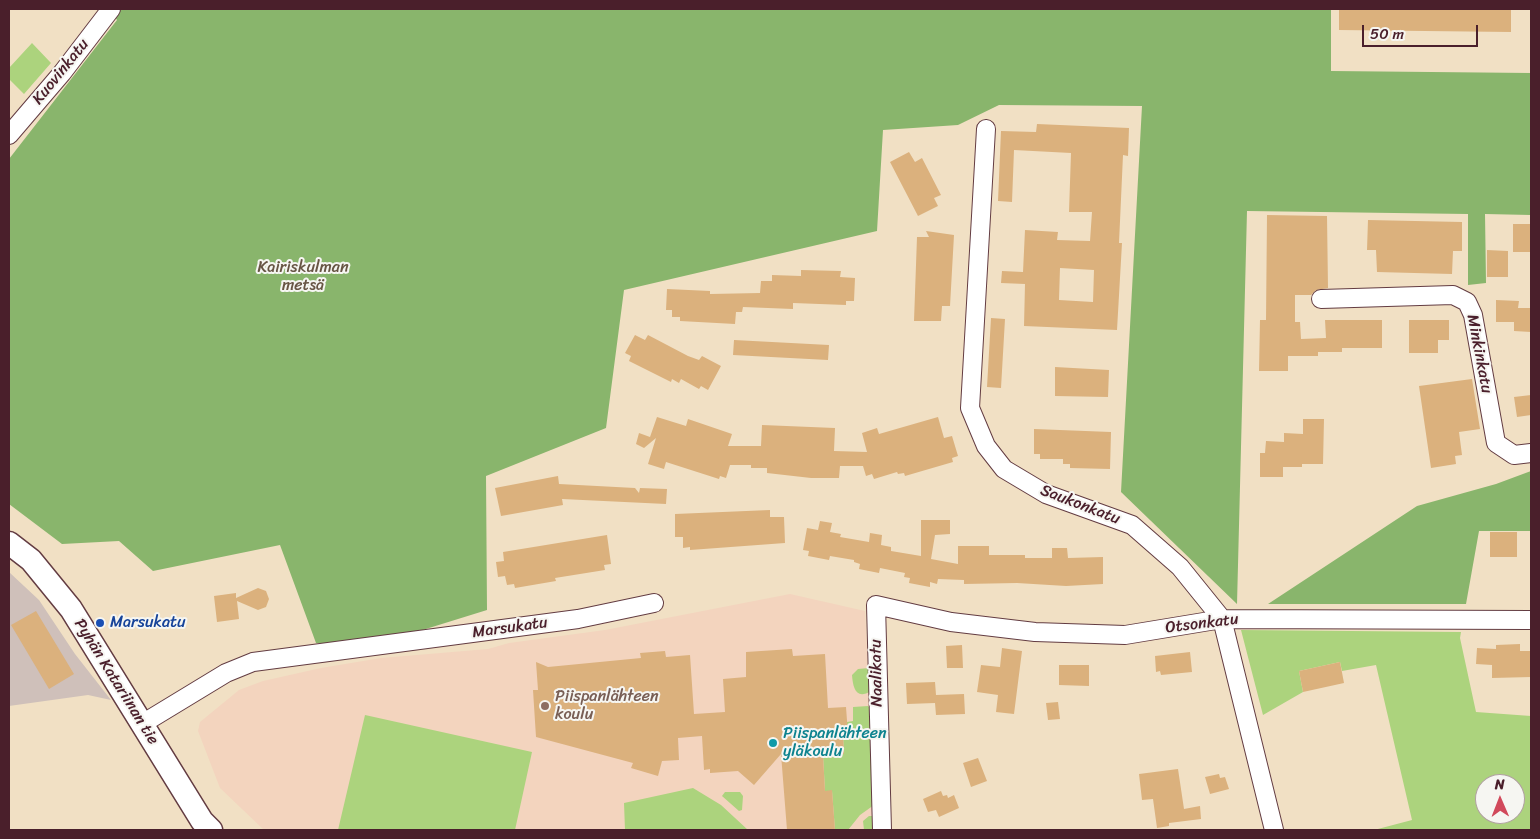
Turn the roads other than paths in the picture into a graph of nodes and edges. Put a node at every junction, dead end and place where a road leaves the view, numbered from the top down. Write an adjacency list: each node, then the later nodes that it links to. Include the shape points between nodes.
1 (111, 9): 3 (street, Kuovinkatu)
2 (986, 129): 9 (street, Saukonkatu, via 970,408 986,446 1004,469 1046,494 1132,524 1180,567)
3 (9, 135)
4 (1321, 299): 5 (street, Minkinkatu, via 1453,295 1467,302 1473,315 1496,443)
5 (1522, 454)
6 (9, 543): 11 (street, Pyhän Katariinan tie, via 31,560 71,609)
7 (654, 603): 11 (street, Marsukatu, via 578,619 253,662 226,673)
8 (876, 605): 9 (street, Otsonkatu, via 951,622 1044,632 1125,635); 13 (street, Naalikatu)
9 (1222, 619): 10 (street, Otsonkatu); 14 (street, Saukonkatu)
10 (1531, 620)
11 (142, 724): 12 (street, Pyhän Katariinan tie)
12 (201, 827)
13 (882, 830)
14 (1274, 830)

